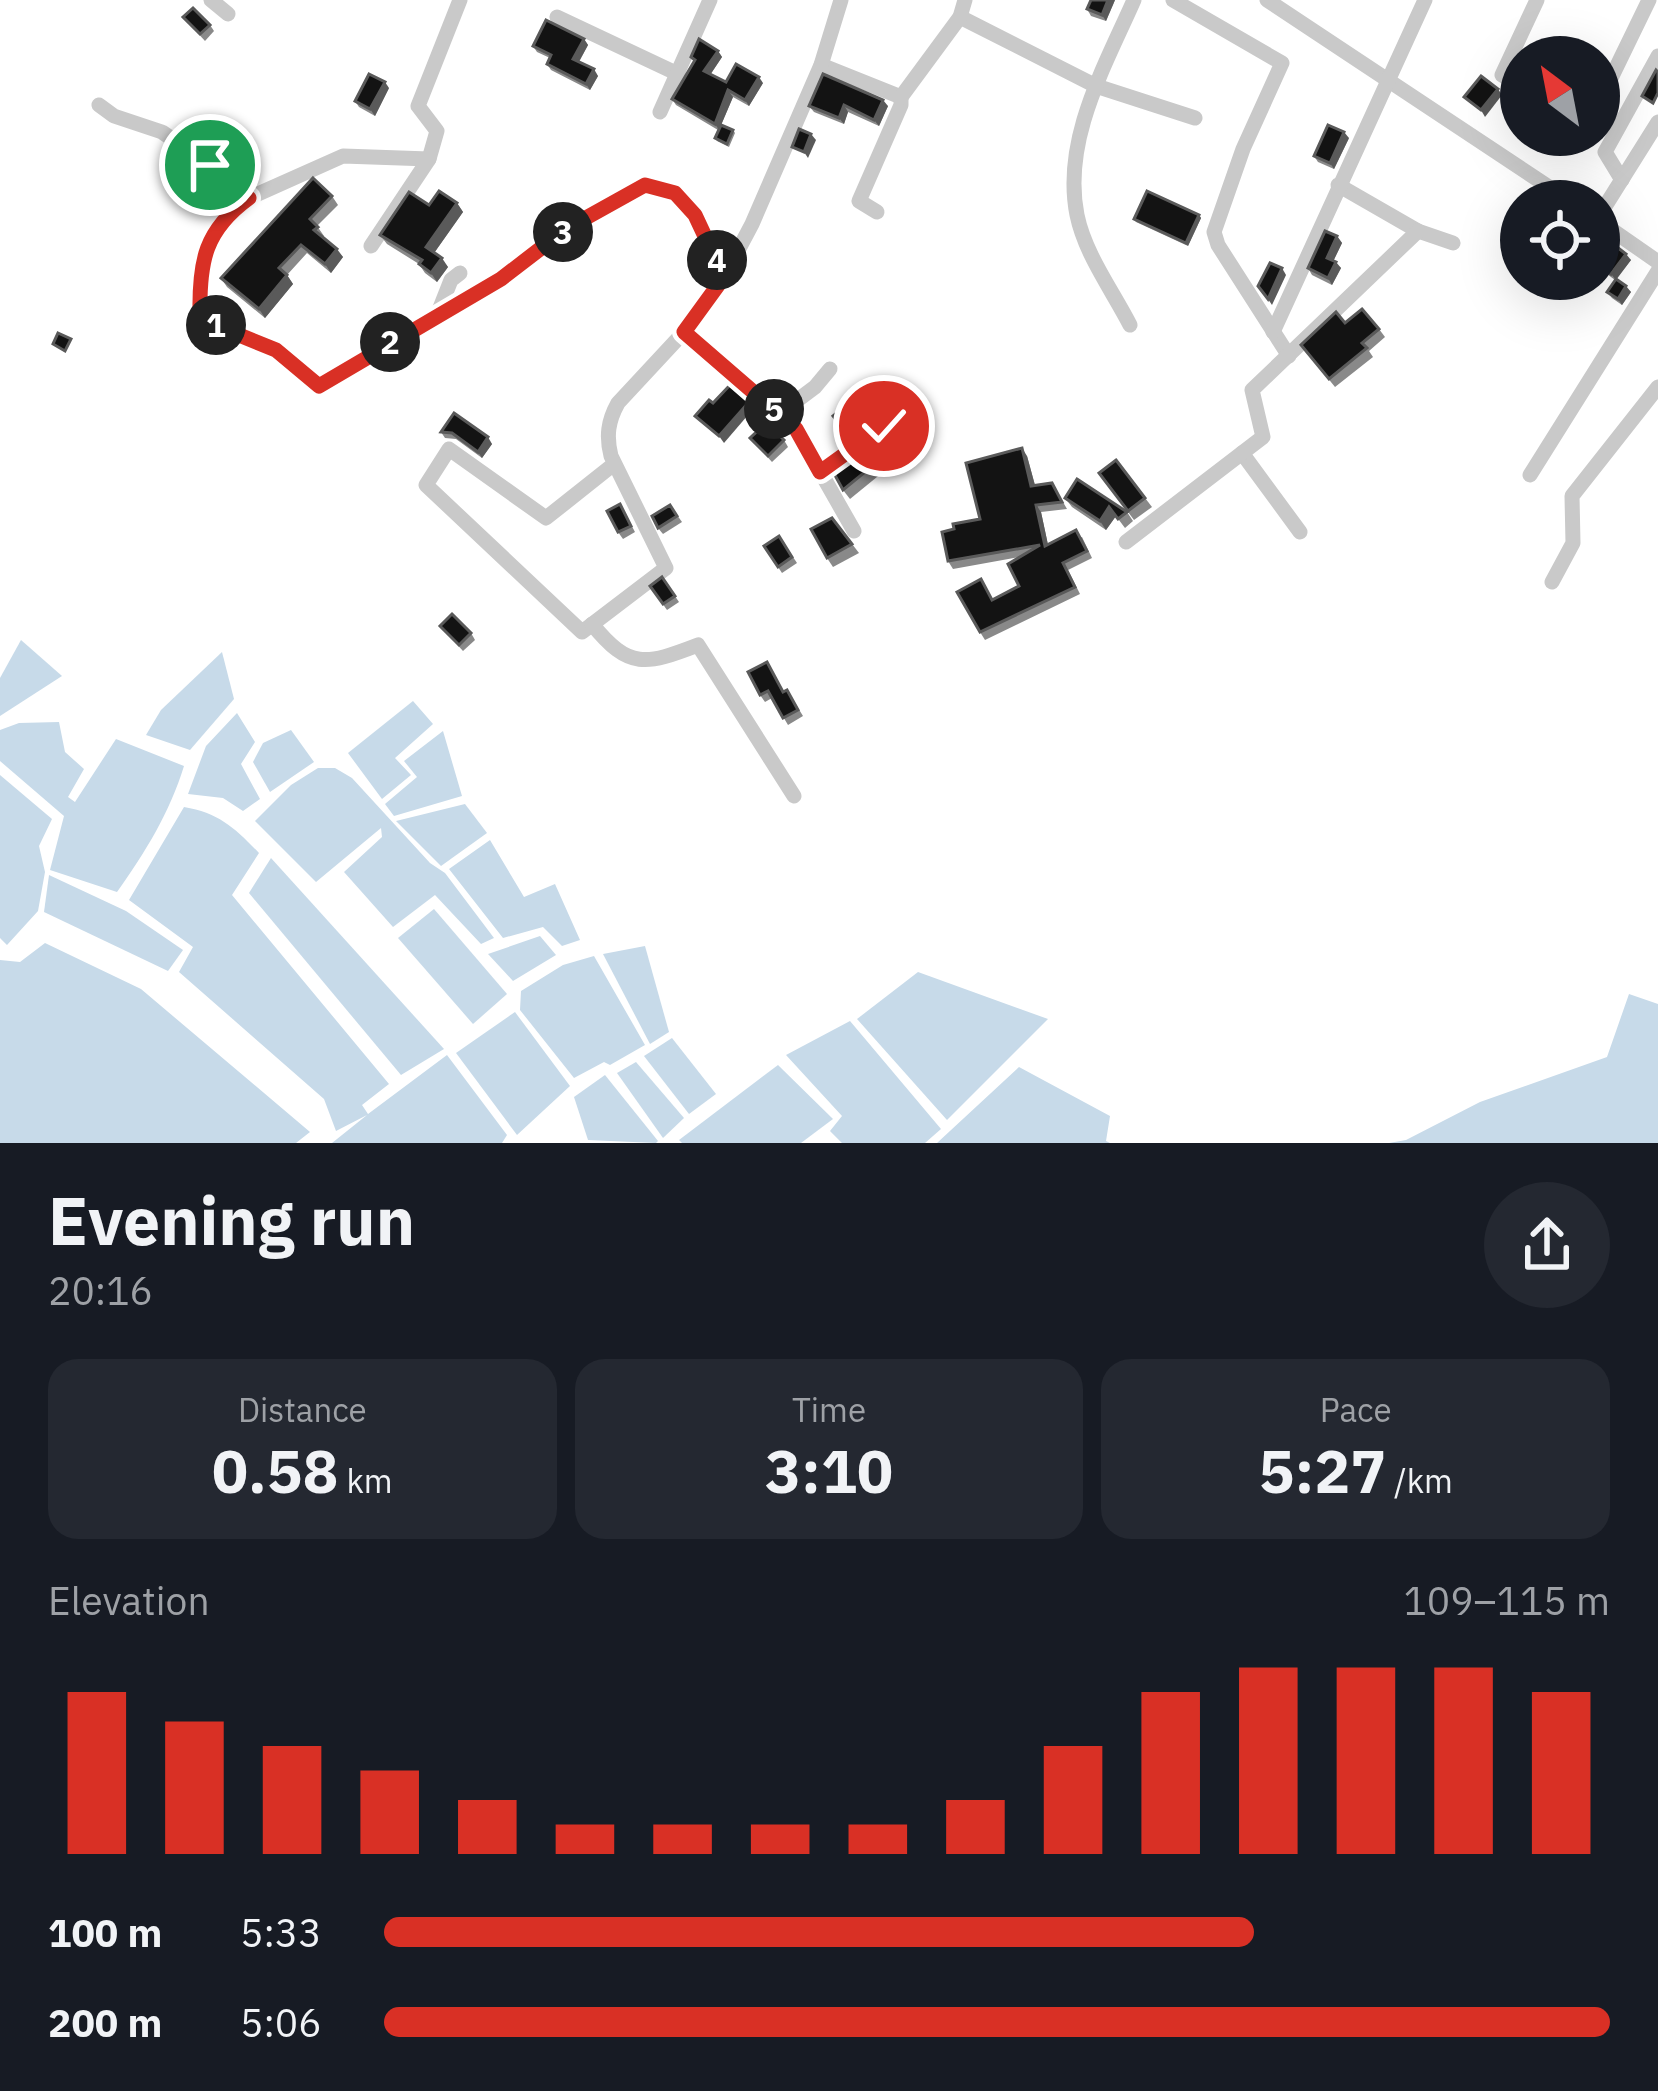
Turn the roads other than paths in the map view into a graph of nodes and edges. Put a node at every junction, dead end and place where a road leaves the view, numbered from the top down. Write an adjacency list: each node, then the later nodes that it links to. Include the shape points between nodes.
1 (212, 0): 12 (street)
2 (460, 0): 28 (street, via 418,106 437,131)
3 (841, 0): 17 (street)
4 (1134, 0): 20 (street)
5 (1172, 0): 45 (street, via 1282,62 1214,232)
6 (1267, 0): 18 (street)
7 (1425, 0): 18 (street)
8 (1537, 0): 14 (street)
9 (1649, 0): 16 (street)
10 (704, 2): 19 (street)
11 (963, 9): 20 (street); 23 (street)
12 (228, 14)
13 (557, 17): 19 (street)
14 (1520, 36)
15 (1658, 56): 22 (street)
16 (1620, 62)
17 (821, 65): 23 (street); 41 (street)
18 (1394, 73): 29 (street); 32 (street)
19 (678, 74): 25 (street)
20 (1096, 86): 26 (street); 43 (street, via 1076,149 1078,218)
21 (1620, 86): 22 (street)
22 (1637, 94): 30 (street, via 1605,152)
23 (901, 97): 34 (street, via 859,201)
24 (99, 104): 33 (street, via 162,132)
25 (660, 112)
26 (1195, 118)
27 (1658, 124): 30 (street)
28 (429, 159): 33 (street, via 343,157); 38 (street)
29 (1541, 180)
30 (1622, 181): 31 (street)
31 (1620, 184)
32 (1338, 185): 36 (street); 45 (street)
33 (249, 198): 42 (street, via 223,217 205,253 200,314 222,328 276,350 319,386)
34 (877, 212)
35 (1620, 230): 39 (street)
36 (1418, 231): 37 (street); 46 (street)
37 (1453, 243)
38 (371, 246)
39 (1658, 267): 54 (street)
40 (460, 273): 42 (street)
41 (724, 277): 42 (street, via 695,215 675,193 645,185); 44 (street)
42 (438, 313)
43 (1130, 325)
44 (684, 332): 49 (street); 52 (street, via 615,409 607,440)
45 (1273, 332): 46 (street)
46 (1288, 356): 51 (street, via 1252,390 1263,436)
47 (830, 369): 49 (street)
48 (1658, 387): 58 (street, via 1571,496 1573,543)
49 (779, 413): 53 (street)
50 (884, 426): 53 (street)
51 (1241, 453): 56 (street); 57 (street)
52 (614, 464): 59 (street, via 666,568); 59 (street, via 546,518 449,449 426,485 582,632)
53 (820, 472): 55 (street)
54 (1530, 475)
55 (854, 531)
56 (1300, 532)
57 (1126, 542)
58 (1552, 582)
59 (592, 624): 60 (street, via 631,661 698,645)
60 (794, 796)

